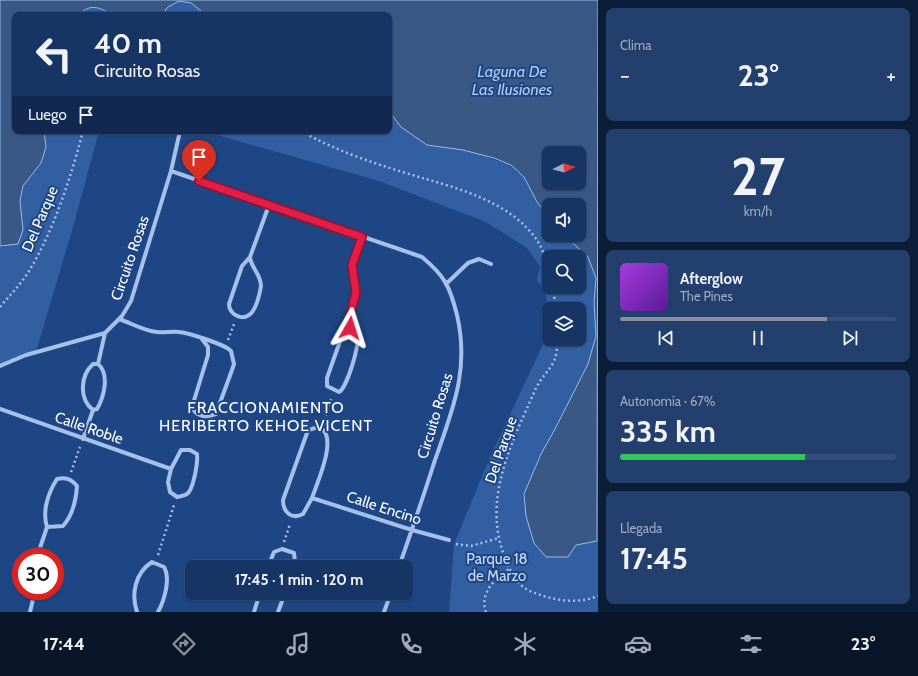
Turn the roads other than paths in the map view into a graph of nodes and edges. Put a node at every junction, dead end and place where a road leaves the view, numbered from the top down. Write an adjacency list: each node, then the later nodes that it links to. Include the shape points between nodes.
1 (179, 134): 2 (street, Circuito Rosas)
2 (171, 171): 3 (street, Circuito Rosas); 9 (street, Circuito Rosas, via 131,301)
3 (269, 205): 4 (street, Circuito Rosas); 5 (street)
4 (362, 237): 7 (street, Circuito Rosas, via 422,257 438,270); 8 (street, via 352,265 356,292)
5 (250, 257): 5 (street, via 242,266 229,304 229,308 237,316 249,316 261,288 260,276)
6 (491, 264): 7 (street, via 479,259 468,262)
7 (446, 284): 20 (street, Circuito Rosas, via 460,331 462,368 456,399)
8 (350, 316): 8 (street, via 327,378 328,386 339,392 345,386 358,342 358,333 350,328)
9 (119, 319): 10 (street, Circuito Rosas); 11 (street, via 157,332 177,332)
10 (105, 333): 12 (street); 13 (street, Circuito Rosas, via 26,355)
11 (202, 339): 11 (street, via 231,351 234,364 217,412 213,416 194,412 193,403 208,355 208,347)
12 (98, 364): 15 (street, via 102,367 104,388 97,409); 15 (street, via 90,367 84,382 83,395)
13 (0, 366)
14 (0, 409): 16 (street, Calle Roble)
15 (93, 410): 16 (street)
16 (83, 439): 17 (street, Calle Roble)
17 (171, 469): 17 (street, via 181,450 190,450 197,454 198,463 188,492 183,496 177,497 170,492 168,482)
18 (312, 498): 18 (street, via 329,445 327,435 321,428 311,429 307,433 283,500 284,510 292,516 304,514); 20 (street, Calle Encino)
19 (47, 527): 19 (street, via 63,526 70,516 77,486 69,479 57,479 51,489 44,512); 22 (street)
20 (412, 530): 21 (street, Calle Encino); 25 (street, Circuito Rosas)
21 (449, 540)
22 (40, 548)
23 (271, 560): 24 (street, via 274,552 282,549 294,553)
24 (295, 560)
25 (401, 560)
26 (33, 600): 30 (street)
27 (258, 600): 33 (street)
28 (282, 600): 34 (street)
29 (388, 600): 35 (street)
30 (30, 612)
31 (137, 612): 32 (street, via 135,596 140,573 152,562 164,567 167,572 163,601)
32 (158, 612)
33 (254, 612)
34 (278, 612)
35 (384, 612)

